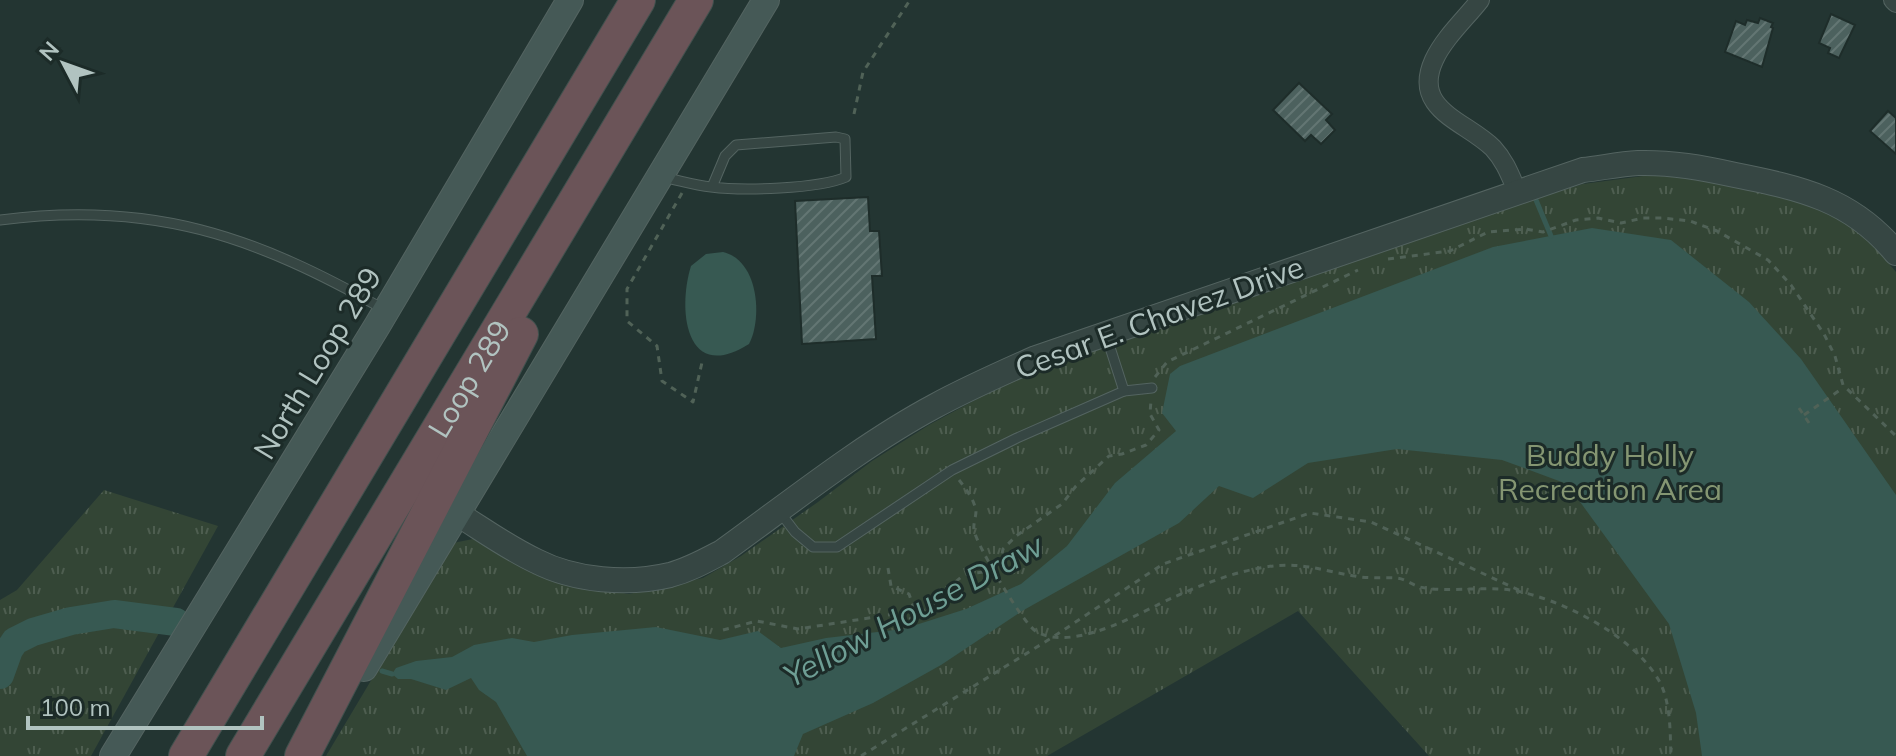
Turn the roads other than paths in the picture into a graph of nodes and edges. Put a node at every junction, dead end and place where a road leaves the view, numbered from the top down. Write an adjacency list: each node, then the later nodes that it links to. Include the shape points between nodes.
1 (570, 0): 12 (main road, North Loop 289)
2 (638, 0): 18 (highway, Loop 289)
3 (696, 0): 6 (highway, Loop 289)
4 (766, 0): 7 (main road)
5 (1480, 0): 9 (street, via 1436,56 1429,89 1446,115 1491,146)
6 (644, 86): 22 (highway, Loop 289); 23 (highway, via 629,140 524,327)
7 (659, 176): 8 (lane); 17 (main road)
8 (712, 187): 8 (lane, via 833,183 846,177 845,139 736,145 725,156)
9 (1517, 191): 11 (street, Cesar E. Chavez Drive, via 1583,170 1638,163 1693,166 1827,198 1855,214); 13 (street, Cesar E. Chavez Drive)
10 (0, 220): 12 (lane, via 59,214 186,224 273,252)
11 (1896, 253)
12 (386, 311): 19 (main road, North Loop 289)
13 (1106, 334): 15 (lane); 16 (street, Cesar E. Chavez Drive, via 1036,358 934,406)
14 (1152, 388): 15 (lane)
15 (1124, 391): 16 (lane, via 952,470 837,547 813,547)
16 (779, 511): 17 (street, Cesar E. Chavez Drive, via 696,566 671,575 619,580 539,563)
17 (456, 513): 24 (main road)
18 (267, 619): 20 (highway); 21 (highway, Loop 289)
19 (113, 756)
20 (163, 756)
21 (186, 756)
22 (243, 756)
23 (302, 756)
24 (310, 756)

